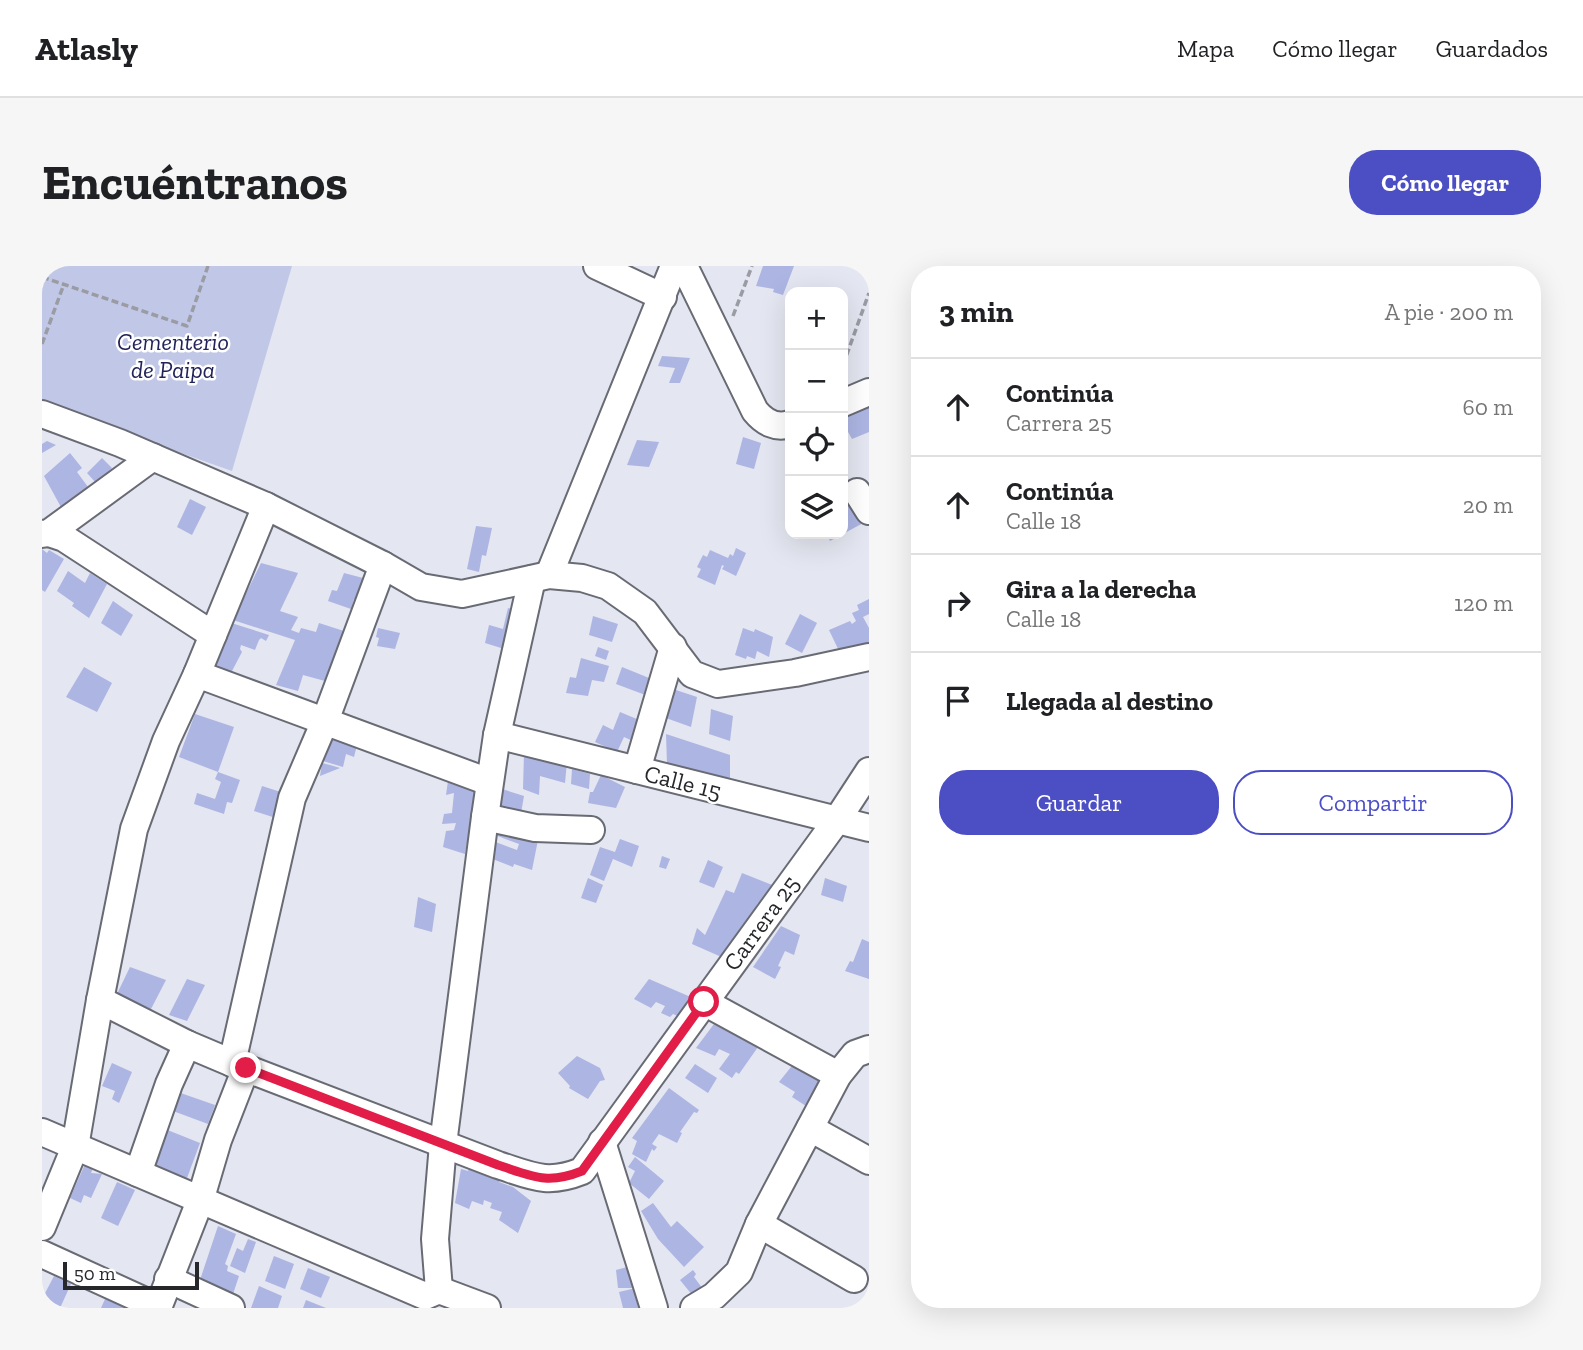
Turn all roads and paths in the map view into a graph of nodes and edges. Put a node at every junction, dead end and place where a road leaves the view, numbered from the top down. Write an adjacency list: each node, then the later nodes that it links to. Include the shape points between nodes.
1 (208, 266): 7 (path, via 187,326)
2 (597, 266): 9 (street)
3 (674, 266): 9 (street)
4 (684, 266): 11 (street)
5 (752, 266): 11 (path)
6 (42, 277): 7 (path)
7 (64, 284): 10 (path)
8 (869, 293): 12 (path)
9 (663, 297): 21 (street)
10 (42, 344)
11 (723, 345): 16 (street, via 755,411 773,425)
12 (848, 351)
13 (869, 392): 14 (street)
14 (848, 401)
15 (42, 414): 17 (street)
16 (785, 426)
17 (153, 457): 18 (street); 19 (street)
18 (266, 506): 20 (street); 22 (street)
19 (45, 534): 22 (street, via 64,538)
20 (383, 565): 21 (street, via 421,587 462,594); 26 (street)
21 (541, 577): 23 (street, via 582,578 608,586 645,612); 27 (street)
22 (213, 635): 25 (street)
23 (673, 647): 24 (street, via 692,674 718,684); 28 (street)
24 (869, 657)
25 (197, 674): 26 (street); 35 (street, via 134,829)
26 (325, 721): 30 (street); 39 (street, via 292,798)
27 (497, 735): 28 (street, Calle 15); 30 (street)
28 (637, 770): 32 (street, Calle 15)
29 (869, 771): 32 (street, Carrera 25)
30 (489, 782): 31 (street)
31 (485, 817): 34 (street, via 535,828); 44 (street)
32 (836, 820): 33 (street, Calle 15); 36 (street, Carrera 25)
33 (869, 828)
34 (592, 830)
35 (100, 1000): 37 (street, Carrera 25); 45 (street)
36 (704, 1002): 40 (street); 43 (street, Carrera 25)
37 (187, 1044): 39 (street, Carrera 25); 47 (street)
38 (869, 1049): 40 (street, via 855,1054)
39 (239, 1066): 44 (street, Carrera 25); 48 (street)
40 (838, 1075): 41 (street)
41 (810, 1128): 46 (street); 49 (street)
42 (42, 1132): 45 (street)
43 (601, 1142): 44 (street, Carrera 25, via 582,1171 562,1179 539,1178); 58 (street)
44 (443, 1144): 54 (street, via 435,1239)
45 (75, 1147): 47 (street); 50 (street)
46 (869, 1161)
47 (138, 1173): 48 (street)
48 (200, 1201): 52 (street); 54 (street, via 425,1296)
49 (759, 1224): 53 (street); 59 (street, via 739,1272)
50 (42, 1227)
51 (42, 1254): 55 (street)
52 (169, 1279): 55 (street); 56 (street)
53 (854, 1279)
54 (439, 1290): 57 (street)
55 (158, 1308)
56 (231, 1308)
57 (487, 1308)
58 (654, 1308)
59 (694, 1308)

